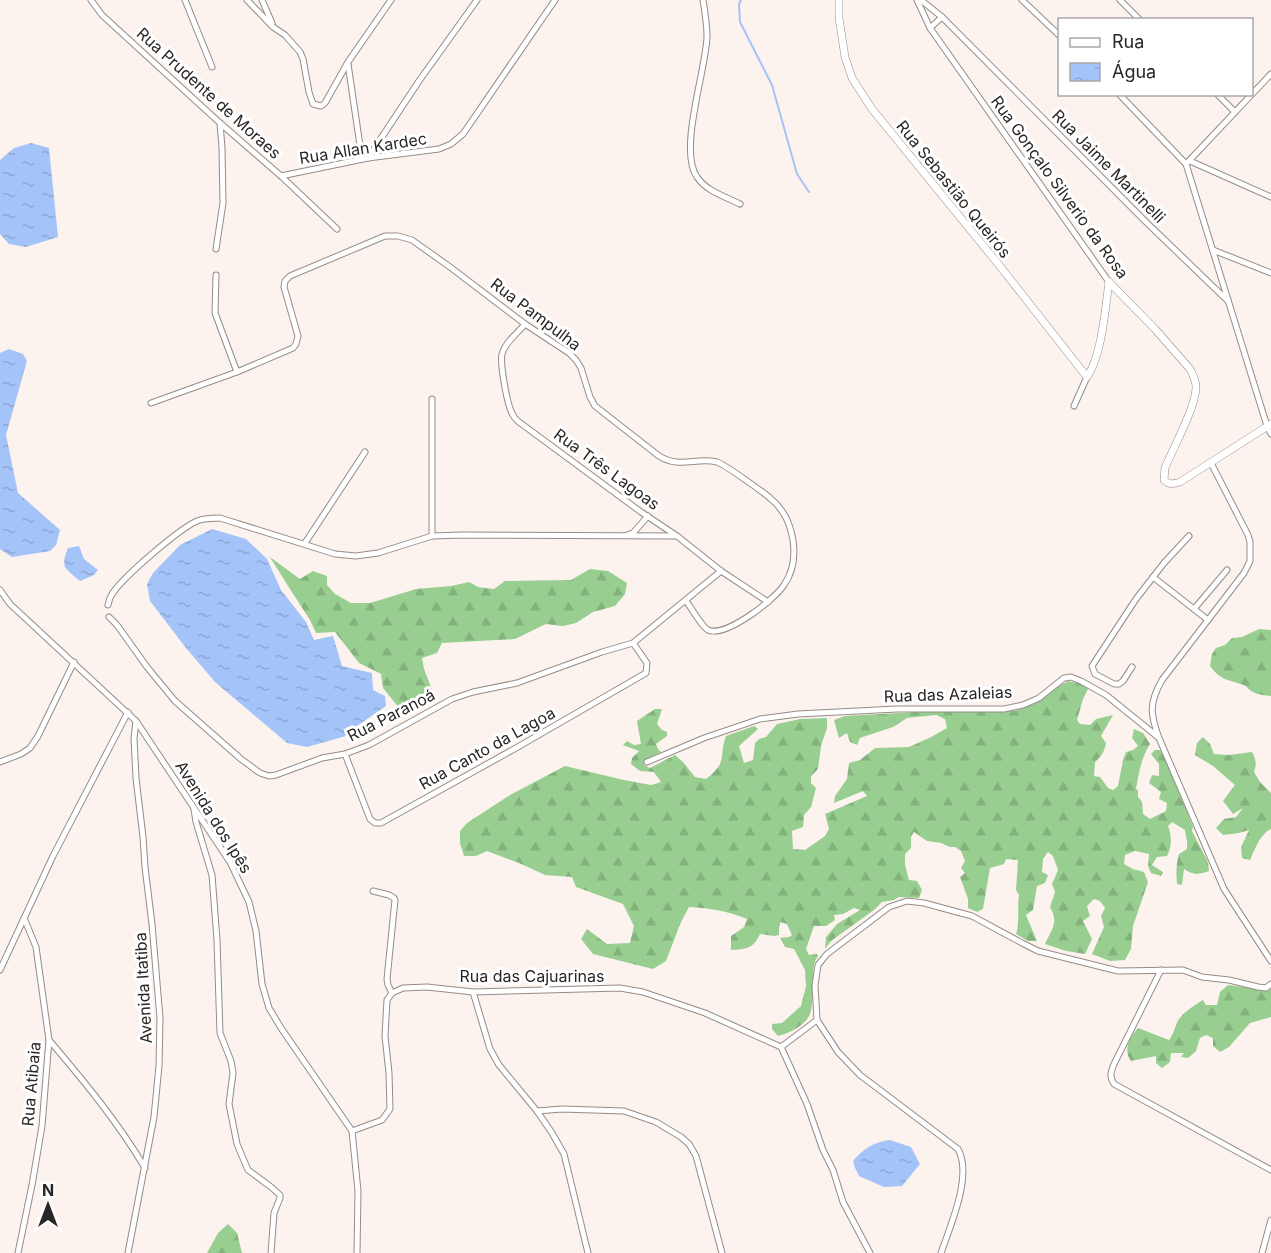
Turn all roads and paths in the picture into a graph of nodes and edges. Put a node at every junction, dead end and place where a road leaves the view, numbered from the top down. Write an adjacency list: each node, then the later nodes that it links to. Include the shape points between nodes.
1 (91, 0): 26 (street, Rua Prudente de Moraes, via 102,15)
2 (185, 0): 19 (street)
3 (247, 0): 15 (street)
4 (262, 0): 15 (street)
5 (391, 0): 18 (street)
6 (477, 0): 27 (street)
7 (555, 0): 27 (street, Rua Allan Kardec, via 464,134 439,150)
8 (703, 0): 31 (street, via 707,38 693,121 692,167 697,178 710,189)
9 (839, 0): 41 (street, Rua Sebastião Queirós, via 845,57 852,78 872,109)
10 (919, 0): 13 (street, Rua Jaime Martinelli); 16 (street, Rua Gonçalo Silverio da Rosa)
11 (1022, 0): 17 (street)
12 (1120, 0): 14 (street)
13 (942, 17): 16 (street); 38 (street, Rua Jaime Martinelli)
14 (1138, 18)
15 (273, 27): 18 (street, via 300,52 313,104 325,103)
16 (930, 28): 37 (street, Rua Gonçalo Silverio da Rosa)
17 (1058, 35)
18 (348, 62): 27 (street)
19 (212, 67)
20 (1271, 74): 21 (street)
21 (1253, 93)
22 (1121, 96): 28 (street)
23 (1219, 96): 25 (street)
24 (1250, 96): 25 (street)
25 (1235, 112): 28 (street)
26 (220, 123): 29 (street, Rua Prudente de Moraes); 33 (street, via 223,203)
27 (365, 158): 29 (street, Rua Allan Kardec)
28 (1188, 162): 30 (street); 34 (street)
29 (281, 176): 32 (street, Rua Prudente de Moraes)
30 (1271, 197)
31 (740, 204)
32 (337, 229)
33 (216, 249)
34 (1213, 250): 35 (street); 38 (street)
35 (1271, 273)
36 (216, 275): 40 (street, via 215,314)
37 (1109, 282): 41 (street, via 1093,369); 48 (street, Rua Gonçalo Silverio da Rosa, via 1194,376 1195,400 1165,468 1164,480 1180,482)
38 (1228, 301): 45 (street)
39 (525, 324): 40 (street, Rua Pampulha, via 412,240 385,236 290,276 284,287 298,336 296,344); 49 (street, Rua Três Lagoas, via 502,354 513,415); 60 (street, Rua Pampulha, via 569,353 581,368 595,406 659,456 668,462 719,462 771,498 788,521 794,551 784,586)
40 (237, 372): 43 (street, Rua Pampulha)
41 (1087, 377): 44 (street)
42 (432, 399): 50 (street)
43 (151, 403)
44 (1074, 406)
45 (1269, 425): 46 (street); 48 (street)
46 (1271, 434)
47 (365, 452): 54 (street)
48 (1211, 463): 64 (street, via 1248,535 1251,550 1244,573)
49 (648, 516): 51 (street, via 633,533); 52 (street, Rua Três Lagoas)
50 (432, 536): 51 (street); 54 (street, via 356,556 334,554)
51 (623, 536): 52 (street)
52 (677, 536): 55 (street, Rua Três Lagoas)
53 (1189, 536): 57 (street)
54 (305, 543): 61 (street, via 220,518 206,518 194,522 151,555 111,595)
55 (722, 570): 59 (street, Rua Paranoá); 60 (street, Rua Três Lagoas)
56 (1227, 570): 62 (street)
57 (1153, 577): 62 (street); 67 (street, via 1092,668 1095,674 1116,684 1123,681)
58 (0, 590): 66 (street, Avenida dos Ipês, via 10,604)
59 (686, 600): 60 (street, Rua Pampulha, via 708,630 716,631 742,620); 65 (street, Rua Paranoá)
60 (768, 602)
61 (108, 605)
62 (1194, 609): 64 (street)
63 (109, 617): 71 (street, Rua Paranoá, via 175,701 260,773 276,775)
64 (1208, 620): 70 (street, via 1155,694 1152,714)
65 (633, 643): 71 (street, Rua Paranoá, via 517,684 452,699 369,746); 71 (street, Rua Canto da Lagoa, via 647,663 646,673 381,823 370,819)
66 (74, 662): 68 (street, Avenida dos Ipês); 72 (street, via 30,748)
67 (1132, 667)
68 (128, 712): 69 (street, Avenida dos Ipês); 76 (street)
69 (136, 721): 74 (street, Avenida dos Ipês); 88 (street, Avenida Itatiba, via 136,778 160,1018 154,1117)
70 (1158, 738): 73 (street, Rua das Azaleias, via 1106,695 1071,677 1064,678 1039,698 1004,709 897,709 759,719); 77 (street, Rua das Azaleias, via 1224,889)
71 (345, 754)
72 (0, 762)
73 (647, 762)
74 (194, 807): 87 (street, Avenida dos Ipês, via 230,862 249,902 269,1008); 93 (street, via 212,875 220,1033 231,1061 229,1104 237,1144 248,1170 280,1195 274,1213)
75 (373, 891): 82 (street, via 394,898 387,979)
76 (24, 918): 78 (street); 84 (street, Rua Atibaia, via 36,947)
77 (1271, 961)
78 (0, 970)
79 (1161, 970): 80 (street, via 1183,970 1258,987); 83 (street, via 1118,971 1038,951 972,916 907,901 889,908 818,965); 89 (street, via 1114,1064 1114,1084)
80 (1271, 984)
81 (473, 992): 82 (street, Rua das Cajuarinas, via 427,987 403,988); 85 (street, Rua das Cajuarinas, via 620,988 643,992 705,1013); 86 (street, via 490,1049)
82 (392, 993): 87 (street, via 387,1000 385,1036 390,1109 382,1120)
83 (817, 1020): 85 (street); 98 (street, via 838,1052 860,1075 962,1156 957,1209)
84 (49, 1040): 88 (street); 91 (street, Rua Atibaia, via 42,1126)
85 (781, 1047): 97 (street, via 843,1202)
86 (537, 1111): 95 (street, via 564,1154); 96 (street, via 624,1111 656,1122 681,1137 696,1156)
87 (352, 1131): 94 (street, via 358,1191)
88 (145, 1168): 92 (street, Avenida Itatiba)
89 (1271, 1170)
90 (1271, 1220): 99 (street)
91 (18, 1253)
92 (128, 1253)
93 (271, 1253)
94 (357, 1253)
95 (588, 1253)
96 (722, 1253)
97 (870, 1253)
98 (941, 1253)
99 (1262, 1253)

